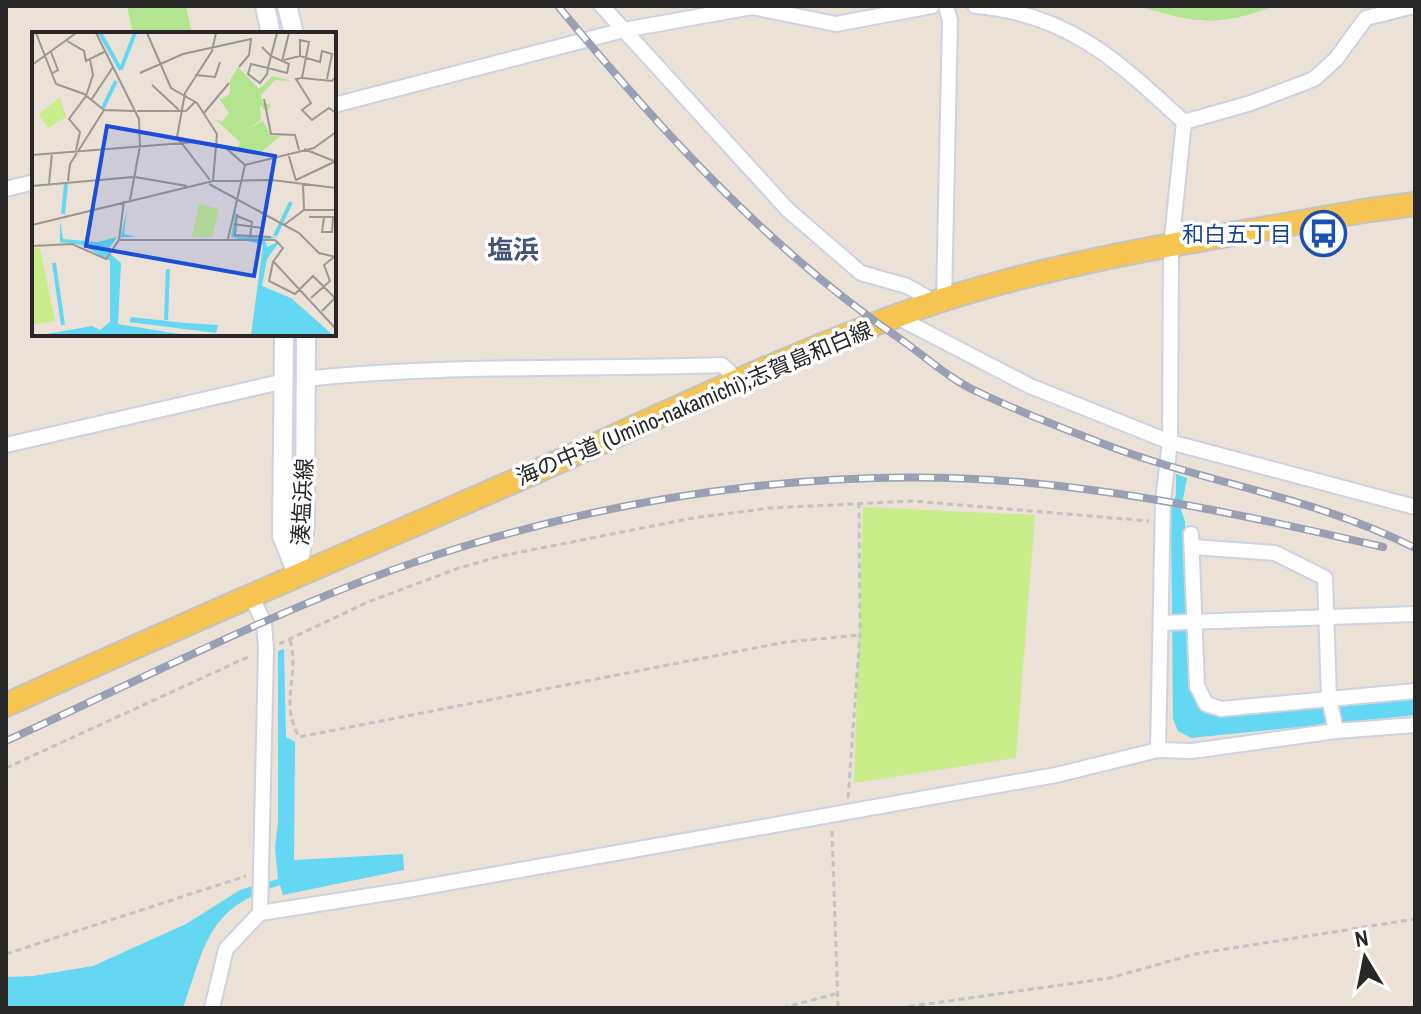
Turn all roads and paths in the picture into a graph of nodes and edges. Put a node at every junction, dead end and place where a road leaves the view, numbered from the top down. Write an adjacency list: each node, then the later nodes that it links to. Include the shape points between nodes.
1 (265, 6): 9 (main road)
2 (287, 6): 10 (main road)
3 (602, 6): 8 (street)
4 (932, 6): 8 (street, via 836,24 752,7)
5 (946, 6): 17 (street, via 950,20)
6 (975, 6): 12 (street, via 1005,8 1080,36 1113,56)
7 (1414, 6): 12 (street, via 1366,18 1314,79)
8 (624, 30): 11 (street); 17 (street, via 788,210 861,273)
9 (271, 32)
10 (294, 32)
11 (336, 104)
12 (1184, 122): 16 (street)
13 (32, 182): 14 (street)
14 (6, 189)
15 (1415, 204): 16 (main road, 海の中道 (Umino-nakamichi);志賀島和白線)
16 (1171, 247): 17 (main road, 海の中道 (Umino-nakamichi);志賀島和白線, via 1033,275); 24 (street)
17 (941, 301): 18 (main road, 海の中道 (Umino-nakamichi);志賀島和白線)
18 (897, 317): 23 (main road, 海の中道 (Umino-nakamichi);志賀島和白線); 24 (street, via 1030,386)
19 (284, 336): 22 (main road, 湊塩浜線)
20 (306, 336): 21 (main road, 湊塩浜線)
21 (304, 379): 23 (street, via 387,370 722,365); 29 (main road, 湊塩浜線, via 305,526)
22 (285, 381): 25 (street); 29 (main road, 湊塩浜線, via 282,536)
23 (739, 381): 29 (main road, 海の中道 (Umino-nakamichi);志賀島和白線)
24 (1170, 442): 27 (street); 28 (street)
25 (6, 445)
26 (859, 502): 28 (path, via 1003,506); 35 (path); 36 (path, via 693,518 501,556 395,591)
27 (1415, 507)
28 (1163, 522): 34 (street)
29 (297, 573): 30 (main road, 海の中道 (Umino-nakamichi);志賀島和白線)
30 (250, 593): 37 (street, via 264,623); 40 (main road, 海の中道 (Umino-nakamichi);志賀島和白線)
31 (1415, 614): 32 (street)
32 (1327, 617): 33 (street); 33 (street, via 1325,578 1275,553 1192,540); 39 (street)
33 (1194, 622): 34 (street); 39 (street, via 1197,686 1206,704 1221,709)
34 (1161, 623): 43 (street)
35 (860, 635): 36 (path, via 786,642 299,737 288,717); 45 (path)
36 (290, 640): 37 (path)
37 (266, 649): 44 (path); 47 (street)
38 (1415, 691): 39 (street)
39 (1329, 698): 42 (street)
40 (6, 705)
41 (1415, 725): 42 (street)
42 (1336, 731): 43 (street, via 1192,751)
43 (1158, 750): 45 (street, via 1056,775)
44 (6, 768)
45 (847, 812): 46 (street)
46 (832, 816): 48 (street); 51 (path)
47 (262, 871): 48 (street); 50 (path)
48 (260, 913): 52 (street, via 226,949)
49 (1415, 919): 55 (path, via 1195,954 1110,978)
50 (6, 954)
51 (835, 994): 53 (path); 54 (path)
52 (212, 1008)
53 (782, 1008)
54 (838, 1008)
55 (899, 1008)

